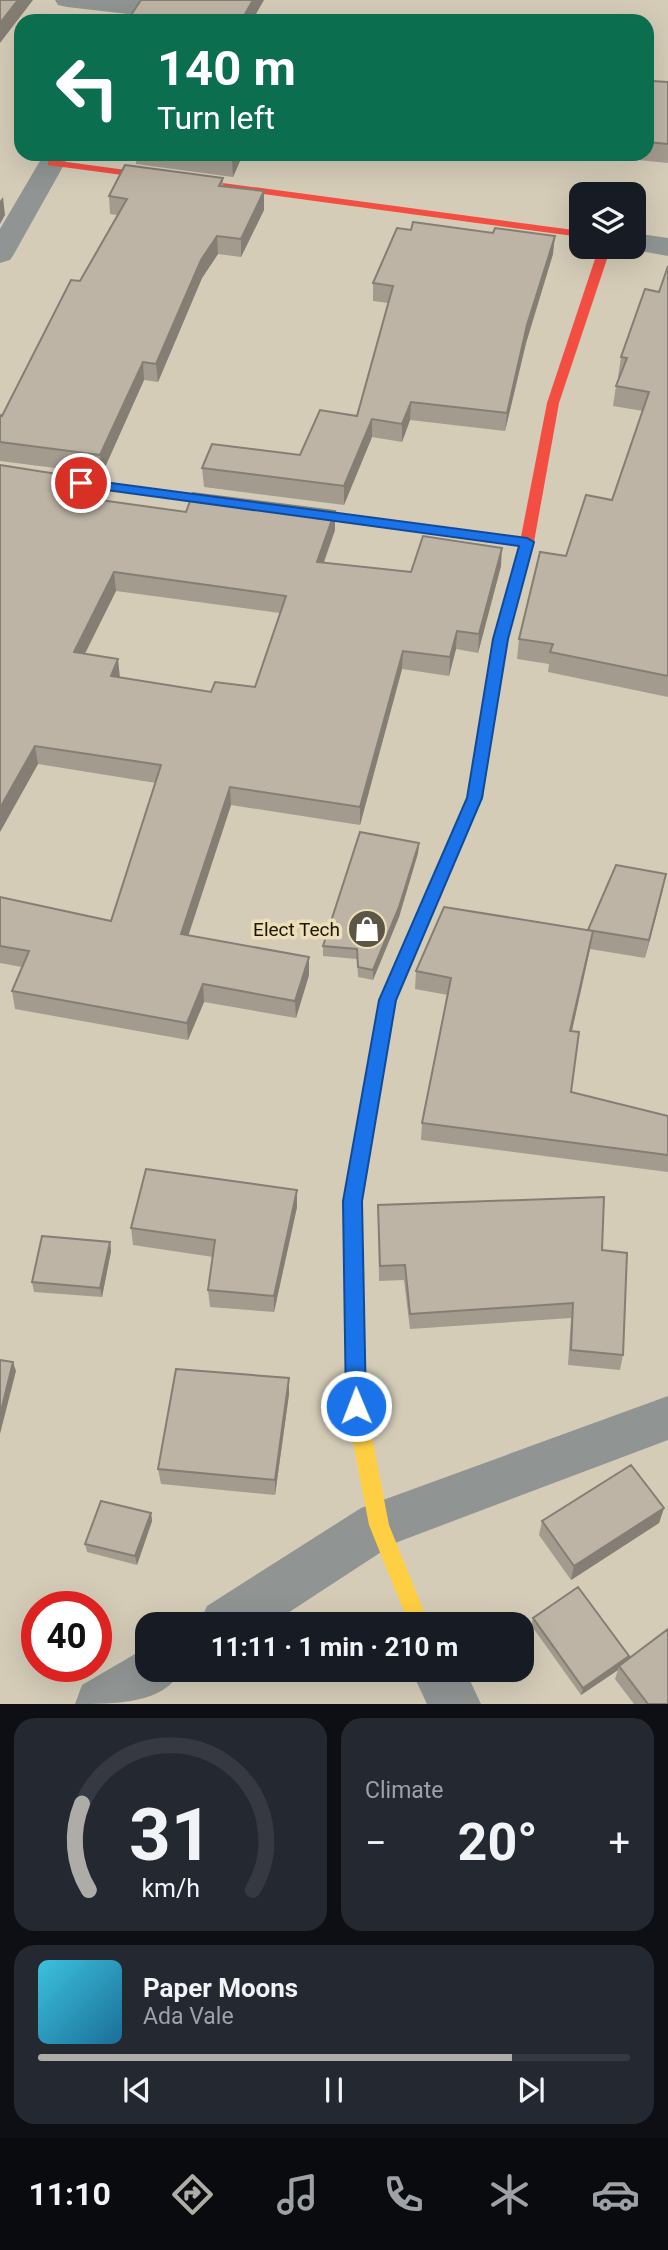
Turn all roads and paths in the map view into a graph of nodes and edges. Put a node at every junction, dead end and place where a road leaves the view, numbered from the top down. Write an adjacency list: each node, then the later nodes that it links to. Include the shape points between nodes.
1 (67, 0): 3 (street)
2 (186, 0): 3 (street)
3 (127, 10)
4 (54, 161): 9 (street)
5 (69, 161): 6 (street)
6 (569, 232)
7 (646, 244): 8 (street)
8 (668, 247)
9 (0, 254)
10 (601, 259): 12 (street, via 553,403)
11 (0, 473): 12 (street)
12 (527, 542): 14 (street, via 500,639 475,798 387,1000 352,1201 356,1406)
13 (668, 1418): 14 (street)
14 (379, 1525): 15 (street); 16 (street)
15 (244, 1612)
16 (414, 1612)
17 (136, 1682): 19 (street)
18 (443, 1682): 20 (street)
19 (102, 1704)
20 (455, 1704)

